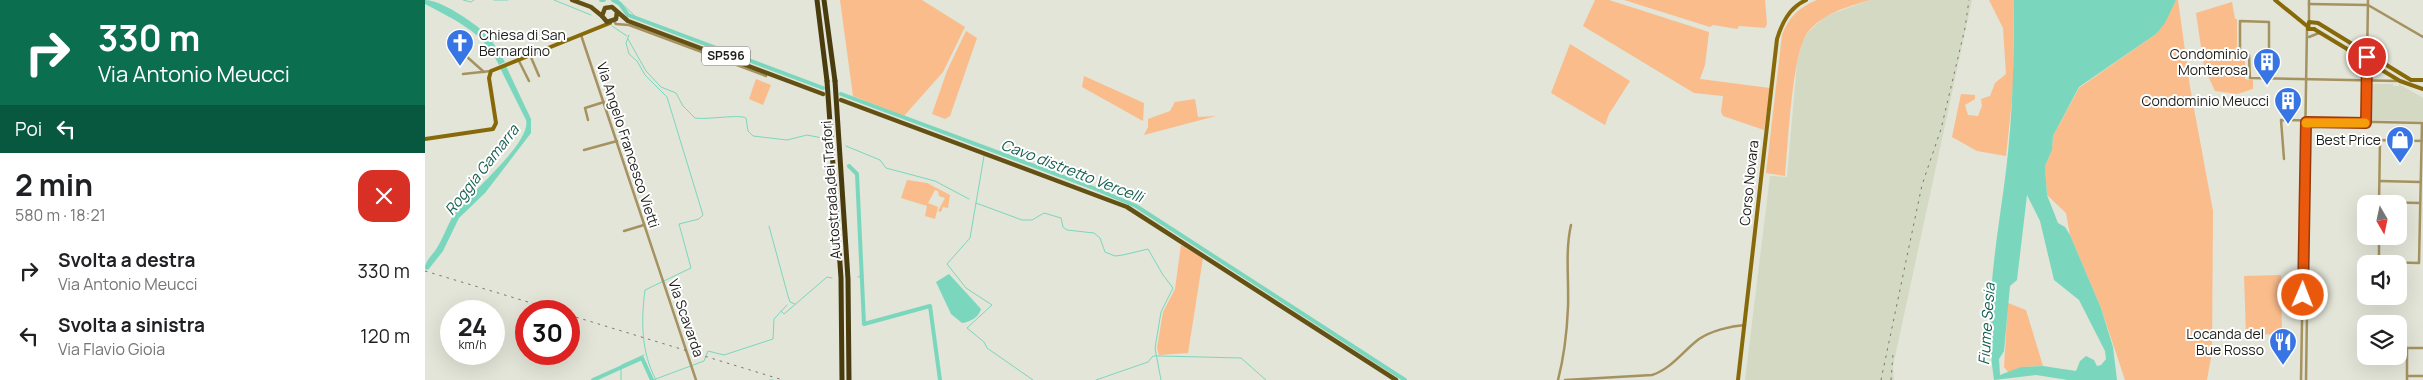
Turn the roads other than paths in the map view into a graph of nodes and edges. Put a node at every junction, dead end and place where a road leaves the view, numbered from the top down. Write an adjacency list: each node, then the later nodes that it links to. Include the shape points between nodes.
1 (572, 0): 9 (main road, SP596)
2 (817, 0): 69 (highway, Autostrada dei Trafori, bridge, via 827,81 841,278)
3 (824, 0): 70 (highway, Autostrada dei Trafori, bridge, via 835,82 848,279)
4 (1806, 0): 63 (main road, Corso Novara, via 1783,21 1777,39)
5 (2275, 0): 15 (main road)
6 (2368, 0): 8 (street)
7 (2309, 2): 8 (street); 15 (street)
8 (2368, 5): 21 (street); 24 (street)
9 (591, 7): 10 (main road, SP596); 12 (main road, SP596)
10 (607, 7): 11 (main road, SP596); 12 (main road)
11 (617, 12): 13 (main road, SP596); 14 (main road)
12 (602, 17): 14 (main road, SP596); 16 (main road)
13 (628, 21): 14 (main road, SP596); 40 (main road, SP596)
14 (613, 22): 16 (main road); 33 (street)
15 (2309, 23): 17 (main road); 17 (main road, via 2315,26); 22 (street); 24 (main road)
16 (596, 28): 19 (main road)
17 (2313, 30): 18 (main road); 20 (street)
18 (2319, 33): 20 (street); 28 (main road)
19 (581, 34): 25 (main road); 42 (street, Via Angelo Francesco Vietti)
20 (2309, 37): 22 (street)
21 (2423, 37)
22 (2307, 41): 34 (street)
23 (2269, 52): 34 (street, via 2269,22 2240,21 2240,53 2249,55 2250,78)
24 (2367, 53): 28 (street); 38 (main road, via 2411,80)
25 (529, 54): 27 (main road); 32 (street)
26 (466, 56): 30 (street)
27 (518, 59): 29 (main road); 36 (street)
28 (2367, 61): 35 (street); 37 (main road)
29 (491, 71): 30 (street); 47 (main road, via 495,127)
30 (484, 72): 31 (street)
31 (463, 74)
32 (539, 76)
33 (766, 76)
34 (2307, 79): 35 (street); 44 (street)
35 (2367, 80): 37 (street); 45 (street)
36 (529, 81)
37 (2401, 81): 39 (main road)
38 (2423, 81): 39 (main road)
39 (2423, 88)
40 (823, 94)
41 (841, 100): 71 (main road, via 1127,208)
42 (604, 102): 43 (street, via 585,108); 48 (street, Via Angelo Francesco Vietti)
43 (588, 120)
44 (2306, 122): 45 (street); 51 (street, via 2281,120); 75 (street)
45 (2366, 123): 46 (street)
46 (2422, 123): 49 (street)
47 (425, 139)
48 (617, 141): 50 (street); 58 (street, Via Angelo Francesco Vietti)
49 (2422, 141): 52 (street, via 2380,140); 54 (street)
50 (584, 150)
51 (2284, 159)
52 (2380, 181): 54 (street); 55 (street)
53 (2309, 182): 76 (street)
54 (2420, 182): 57 (street)
55 (2379, 195)
56 (2407, 203): 57 (street)
57 (2419, 203): 61 (street, via 2419,262 2379,262)
58 (644, 225): 60 (street); 62 (street, Via Angelo Francesco Vietti)
59 (1571, 225): 72 (street, via 1568,305 1563,363)
60 (624, 231)
61 (2379, 245)
62 (656, 262): 68 (street, Via Scavarda)
63 (1745, 325): 73 (street, via 1700,338 1664,370 1652,376); 74 (main road, Corso Novara)
64 (2423, 348): 66 (street, via 2407,348)
65 (2423, 371): 67 (street)
66 (2407, 376): 67 (street); 77 (street)
67 (2423, 376)
68 (696, 380)
69 (841, 380)
70 (849, 380)
71 (1396, 380)
72 (1558, 380)
73 (1565, 380)
74 (1738, 380)
75 (2301, 380)
76 (2307, 380)
77 (2407, 380)

